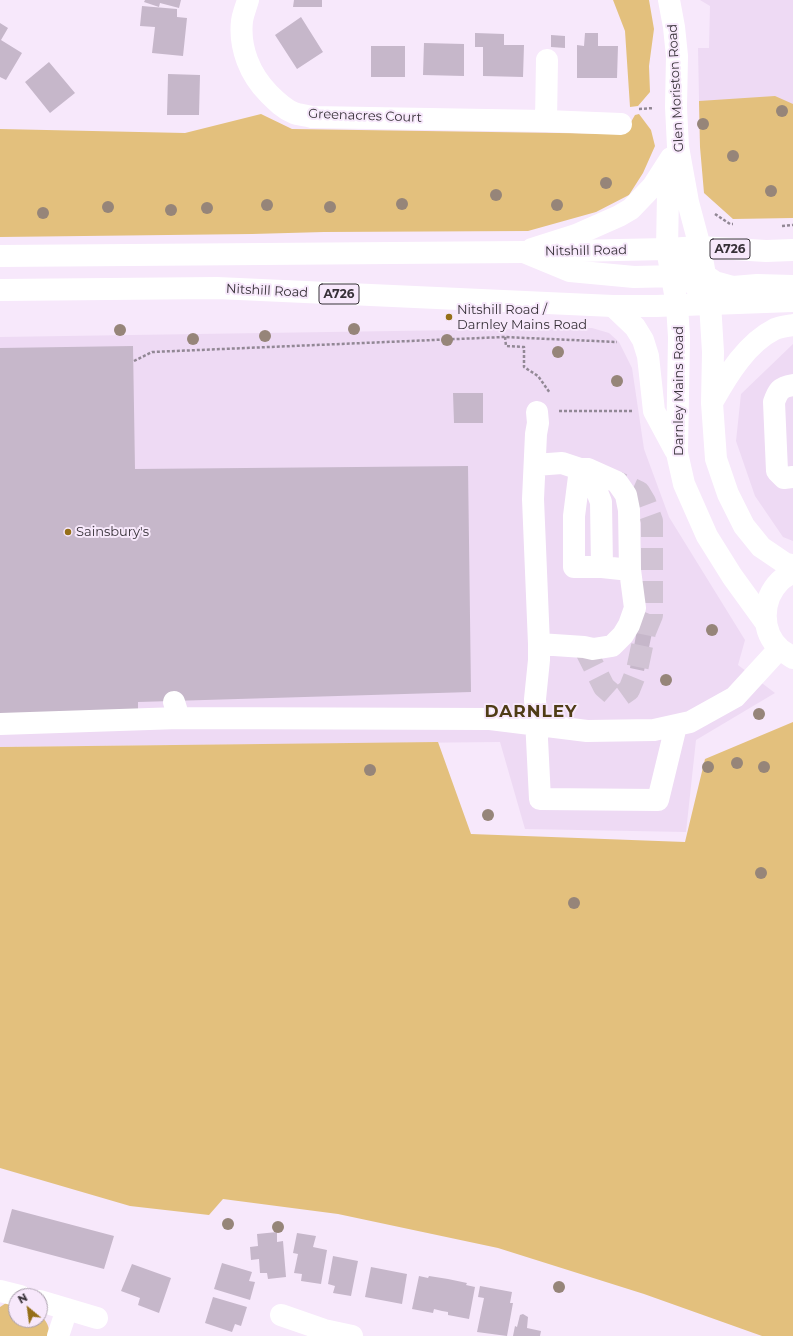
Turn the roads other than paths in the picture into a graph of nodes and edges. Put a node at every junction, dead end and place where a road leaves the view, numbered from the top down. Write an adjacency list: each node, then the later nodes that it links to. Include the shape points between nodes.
1 (248, 0): 4 (street, Greenacres Court, via 242,20 243,45 248,63 266,91 278,104 293,112 312,116)
2 (669, 0): 6 (street, Glen Moriston Road, via 676,56)
3 (547, 60): 4 (street)
4 (546, 121): 5 (street, Greenacres Court)
5 (621, 124)
6 (678, 147): 7 (street, Glen Moriston Road, via 688,202); 8 (street, via 668,194); 10 (street, via 660,177 631,209 576,235)
7 (700, 247): 8 (street, Nitshill Road / A726); 9 (street, Nitshill Road / A726); 13 (street)
8 (667, 249): 10 (street, Nitshill Road / A726); 12 (street); 13 (street)
9 (793, 250)
10 (524, 252): 11 (street, Nitshill Road / A726); 12 (street, via 570,271 634,277)
11 (0, 256)
12 (672, 276): 17 (street, via 691,281); 18 (street)
13 (705, 276): 14 (street, via 733,287); 17 (street)
14 (793, 286)
15 (0, 290): 19 (street, Nitshill Road / A726, via 216,288)
16 (793, 301): 17 (street, Nitshill Road / A726)
17 (710, 303): 18 (street, Nitshill Road / A726); 22 (street, via 713,352)
18 (678, 305): 19 (street, Nitshill Road / A726); 24 (street, Darnley Mains Road)
19 (613, 306): 24 (street, via 635,327 643,340 648,356 654,411)
20 (793, 325): 22 (street, via 776,329 754,344 725,380)
21 (793, 385): 27 (street, via 785,386 778,392 774,402 777,471 784,478)
22 (712, 403): 28 (street, via 716,459 728,494 744,526 761,547 786,564)
23 (546, 409): 25 (street, via 538,423)
24 (677, 453): 31 (street, Darnley Mains Road, via 684,484 706,536)
25 (535, 465): 26 (street, via 562,464); 32 (street, via 533,499)
26 (584, 469): 29 (street, via 617,482 626,495 629,510); 29 (street, via 574,516 574,567)
27 (793, 477)
28 (793, 565)
29 (630, 570): 32 (street, via 635,608 623,635 612,646 593,649)
30 (793, 572): 31 (street, via 780,580 771,592 766,607)
31 (766, 622): 33 (street, via 770,637)
32 (539, 644): 35 (street)
33 (786, 653): 36 (street, via 734,696 690,722)
34 (0, 724): 35 (street, via 176,710 490,719)
35 (536, 726): 36 (street, via 587,731 654,730); 36 (street, via 540,798 658,800)
36 (676, 726)
37 (48, 1303): 38 (street)
38 (67, 1309): 40 (street); 42 (street)
39 (281, 1315): 41 (street)
40 (97, 1318)
41 (323, 1333): 43 (street)
42 (58, 1336)
43 (352, 1336)

